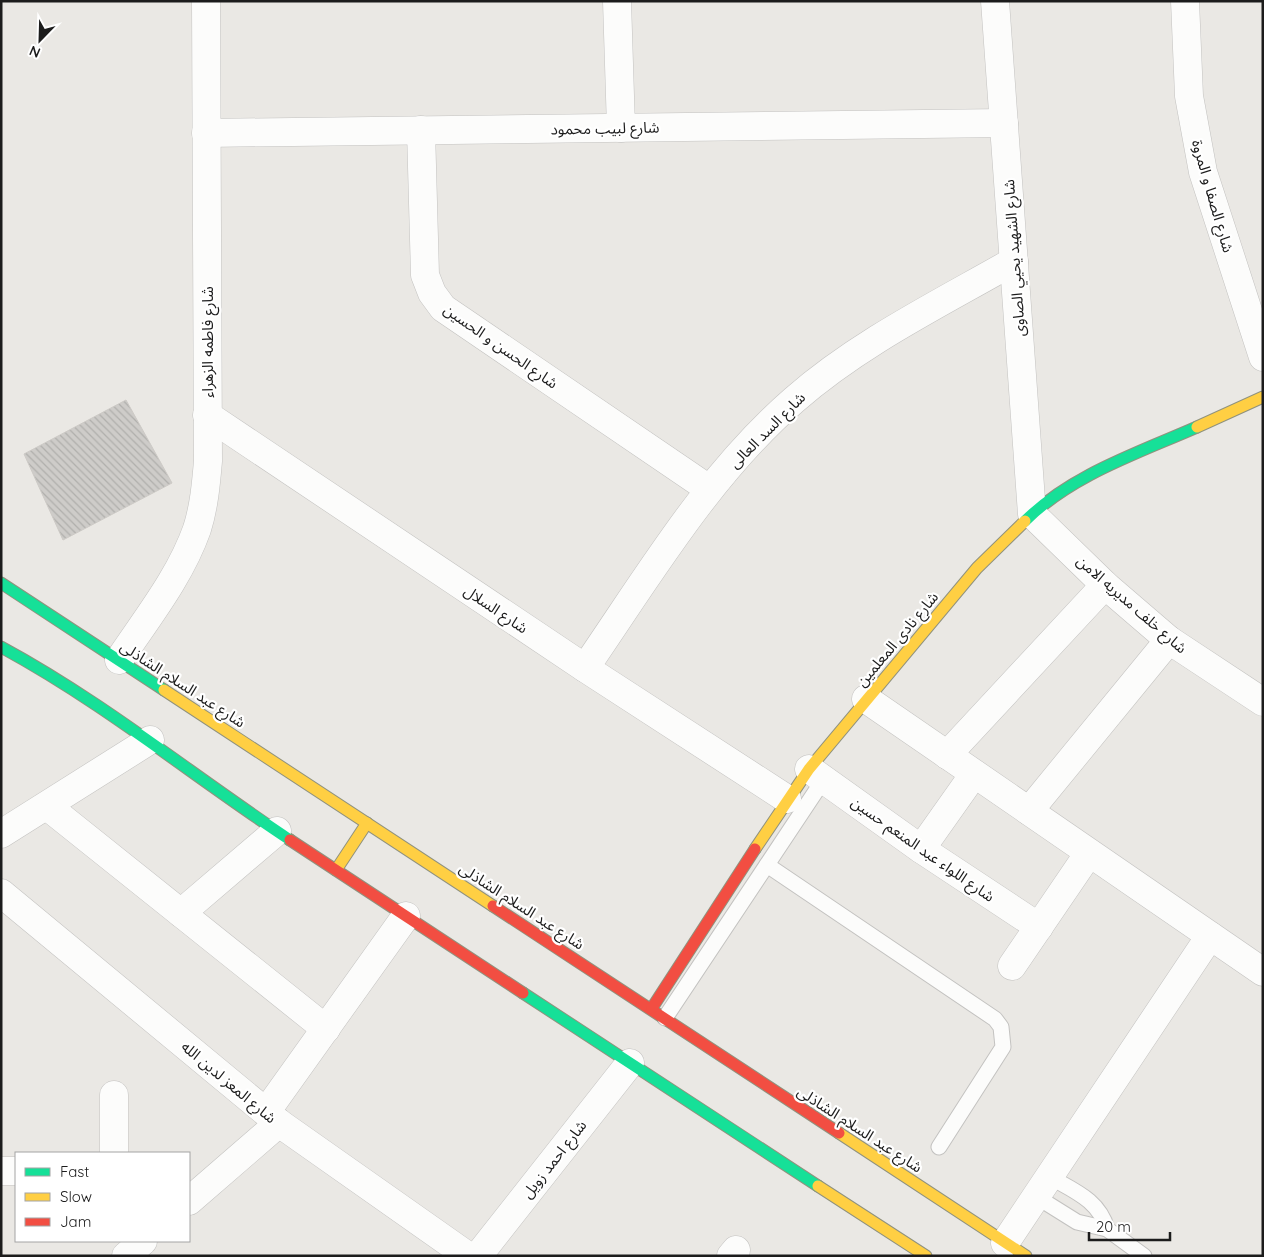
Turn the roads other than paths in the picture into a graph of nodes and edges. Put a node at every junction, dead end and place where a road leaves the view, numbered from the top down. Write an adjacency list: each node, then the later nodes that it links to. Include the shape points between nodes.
1 (206, 1): 8 (street, شارع فاطمه الزهراء)
2 (617, 1): 6 (street)
3 (995, 1): 5 (street, شارع الشهيد يحيي الصاوى)
4 (1185, 1): 10 (street, شارع الصفا و المروة, via 1189,96 1203,172)
5 (1004, 124): 6 (street, شارع لبيب محمود); 9 (street, شارع الشهيد يحيي الصاوى)
6 (621, 128): 7 (street, شارع لبيب محمود)
7 (422, 130): 8 (street, شارع لبيب محمود); 13 (street, شارع الحسن و الحسين, via 425,275 443,308)
8 (206, 133): 12 (street, شارع فاطمه الزهراء)
9 (1014, 261): 13 (street, شارع السد العالى, via 841,362 793,400); 14 (street, شارع الشهيد يحيي الصاوى)
10 (1263, 357)
11 (1263, 397): 14 (main road, شارع نادى المعلمين, via 1100,470)
12 (208, 415): 19 (street, شارع فاطمه الزهراء, via 208,461 198,527 168,587); 20 (street, شارع السلال)
13 (709, 489): 20 (street, شارع السد العالى)
14 (1032, 514): 16 (street, شارع خلف مديريه الامن); 21 (main road, شارع نادى المعلمين, via 977,568)
15 (1, 583): 19 (main road, شارع عبد السلام الشاذلى)
16 (1106, 585): 17 (street, شارع خلف مديريه الامن); 24 (street)
17 (1168, 640): 22 (street, شارع خلف مديريه الامن); 29 (street)
18 (1, 647): 23 (main road, via 29,661)
19 (118, 660): 30 (main road, شارع عبد السلام الشاذلى)
20 (585, 668): 27 (street, شارع السلال)
21 (866, 700): 24 (street); 25 (main road, شارع نادى المعلمين)
22 (1263, 702)
23 (150, 740): 28 (street); 31 (main road)
24 (947, 755): 26 (street)
25 (817, 774): 27 (main road, شارع نادى المعلمين); 33 (street, شارع اللواء عبد المنعم حسين); 35 (lane)
26 (974, 774): 29 (street); 33 (street)
27 (787, 799): 44 (main road, شارع نادى المعلمين)
28 (47, 806): 32 (street); 38 (street)
29 (1029, 812): 34 (street)
30 (367, 823): 36 (main road); 44 (main road, شارع عبد السلام الشاذلى)
31 (277, 831): 36 (main road); 38 (street)
32 (1, 834)
33 (921, 849): 40 (street, شارع اللواء عبد المنعم حسين)
34 (1089, 853): 40 (street); 41 (street)
35 (767, 865): 45 (lane); 50 (lane, via 995,1019 1001,1027 1002,1047)
36 (336, 870): 39 (main road)
37 (1, 893): 49 (street, شارع المعز لدين الله)
38 (181, 913): 46 (street)
39 (406, 916): 46 (street); 47 (main road)
40 (1038, 927): 42 (street)
41 (1210, 936): 43 (street); 56 (street)
42 (1012, 966)
43 (1263, 972)
44 (652, 1008): 45 (main road, شارع عبد السلام الشاذلى)
45 (665, 1018): 61 (main road, شارع عبد السلام الشاذلى)
46 (326, 1029): 49 (street)
47 (630, 1063): 65 (street, شارع احمد زويل); 66 (main road)
48 (114, 1095): 51 (street)
49 (272, 1118): 55 (street); 64 (street, شارع المعز لدين الله)
50 (939, 1147)
51 (114, 1152)
52 (1, 1171): 53 (street)
53 (15, 1171)
54 (190, 1177): 55 (street)
55 (216, 1178): 57 (street)
56 (1044, 1187): 58 (lane, via 1077,1222); 58 (lane, via 1091,1202 1103,1214); 61 (street)
57 (190, 1200)
58 (1107, 1229): 67 (lane)
59 (115, 1242): 62 (street)
60 (142, 1242): 63 (street)
61 (1016, 1249)
62 (115, 1256)
63 (126, 1256)
64 (468, 1256)
65 (478, 1256)
66 (926, 1256)
67 (1144, 1256)

